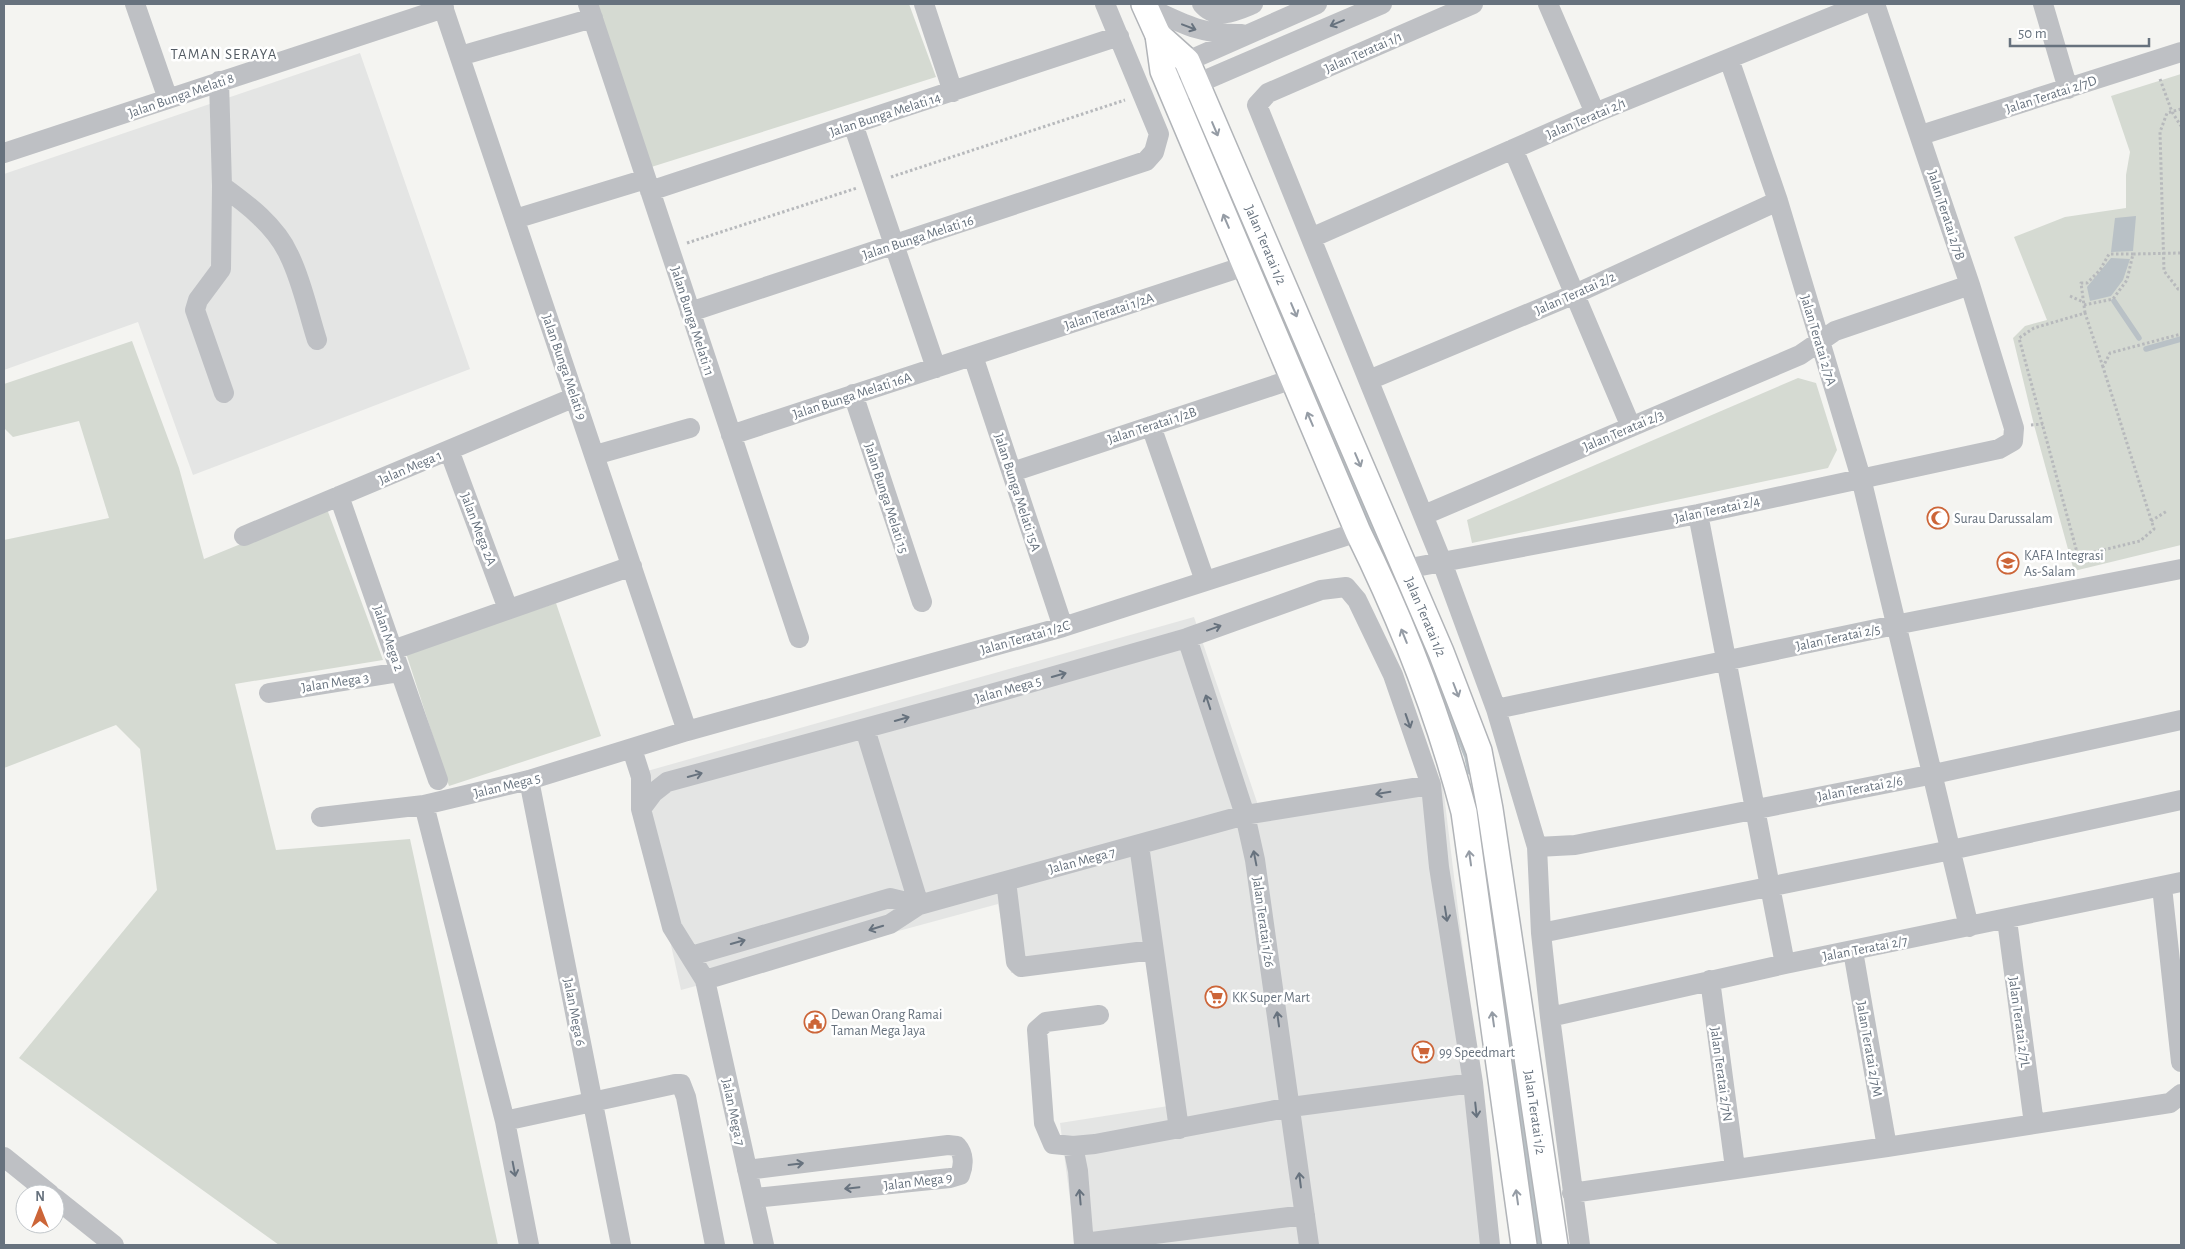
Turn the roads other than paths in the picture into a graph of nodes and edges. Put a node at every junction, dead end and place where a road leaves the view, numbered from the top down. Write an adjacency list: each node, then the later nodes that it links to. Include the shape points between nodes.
1 (136, 4): 29 (street)
2 (924, 4): 27 (street)
3 (1105, 4): 18 (street)
4 (1202, 4): 5 (street, via 1218,14 1232,13)
5 (1253, 4)
6 (1317, 4): 16 (street)
7 (1382, 4): 25 (street, one-way to 25)
8 (1473, 4): 30 (street, Jalan Teratai 1/1, via 1268,93)
9 (1548, 4): 31 (street)
10 (1862, 4): 21 (street, Jalan Teratai 2/1)
11 (1875, 4): 33 (street, Jalan Teratai 2/7B)
12 (2043, 4): 26 (street)
13 (1144, 5): 16 (street, one-way to 16, via 1198,30 1216,34); 17 (main road, Jalan Teratai 1/2)
14 (443, 6): 20 (street, Jalan Bunga Melati 9); 24 (street, Jalan Bunga Melati 8)
15 (590, 11): 20 (street); 36 (street, Jalan Bunga Melati 11)
16 (1249, 34): 22 (street)
17 (1158, 35): 22 (main road, Jalan Teratai 1/2); 23 (main road, Jalan Teratai 1/2)
18 (1119, 36): 27 (street, Jalan Bunga Melati 14); 41 (street, Jalan Bunga Melati 16, via 1159,134 1154,152 1146,161)
19 (2181, 52): 26 (street, Jalan Teratai 2/7D)
20 (460, 56): 39 (street, Jalan Bunga Melati 9)
21 (1729, 59): 31 (street, Jalan Teratai 2/1); 38 (street, Jalan Teratai 2/7A)
22 (1187, 61): 23 (street); 25 (main road, Jalan Teratai 1/2)
23 (1163, 71): 28 (main road, Jalan Teratai 1/2)
24 (220, 82): 29 (street, Jalan Bunga Melati 8); 37 (street)
25 (1196, 84): 28 (street); 71 (main road, Jalan Teratai 1/2, one-way to 71)
26 (2068, 89): 33 (street, Jalan Teratai 2/7D)
27 (953, 92): 32 (street, Jalan Bunga Melati 14)
28 (1172, 94): 42 (main road, Jalan Teratai 1/2, one-way to 28)
29 (168, 99): 35 (street, Jalan Bunga Melati 8)
30 (1257, 105): 40 (street, Jalan Teratai 1/2)
31 (1596, 113): 34 (street, Jalan Teratai 2/1)
32 (853, 124): 36 (street, Jalan Bunga Melati 14); 41 (street)
33 (1921, 135): 43 (street, Jalan Teratai 2/7B)
34 (1513, 149): 40 (street, Jalan Teratai 2/1); 44 (street)
35 (4, 153)
36 (648, 185): 39 (street, Jalan Bunga Melati 14); 45 (street, Jalan Bunga Melati 11)
37 (222, 186): 46 (street, via 270,226 289,254); 52 (street, via 221,270 198,300 195,310)
38 (1778, 201): 44 (street, Jalan Teratai 2/2); 47 (street, Jalan Teratai 2/7A)
39 (515, 219): 54 (street, Jalan Bunga Melati 9)
40 (1311, 238): 51 (street, Jalan Teratai 1/2)
41 (894, 244): 45 (street, Jalan Bunga Melati 16); 49 (street)
42 (1245, 266): 48 (street, Jalan Teratai 1/2A); 50 (main road, Jalan Teratai 1/2)
43 (1970, 285): 47 (street, Jalan Teratai 2/3, via 1835,331); 57 (street, Jalan Teratai 2/7B)
44 (1575, 294): 51 (street, Jalan Teratai 2/2); 56 (street)
45 (690, 312): 59 (street, Jalan Bunga Melati 11)
46 (317, 340)
47 (1820, 343): 56 (street, Jalan Teratai 2/3, via 1800,356); 63 (street, Jalan Teratai 2/7A)
48 (973, 356): 49 (street, Jalan Bunga Melati 16A); 62 (street, Jalan Bunga Melati 15A)
49 (936, 368): 53 (street, Jalan Bunga Melati 16A)
50 (1293, 379): 55 (street, Jalan Teratai 1/2B); 67 (main road, Jalan Teratai 1/2, one-way to 50)
51 (1369, 380): 66 (street, Jalan Teratai 1/2)
52 (224, 393)
53 (853, 394): 59 (street, Jalan Bunga Melati 16A); 74 (street, Jalan Bunga Melati 15)
54 (575, 397): 60 (street, Jalan Mega 1); 61 (street, Jalan Bunga Melati 9)
55 (1150, 426): 62 (street, Jalan Teratai 1/2B); 73 (street)
56 (1631, 427): 66 (street, Jalan Teratai 2/3)
57 (2022, 427): 63 (street, Jalan Teratai 2/4, via 2013,440 1999,449)
58 (690, 428): 61 (street)
59 (731, 435): 78 (street, Jalan Bunga Melati 11)
60 (449, 450): 64 (street, Jalan Mega 1); 75 (street, Jalan Mega 2A)
61 (595, 455): 70 (street, Jalan Bunga Melati 9)
62 (1012, 472): 77 (street, Jalan Bunga Melati 15A)
63 (1861, 478): 65 (street, Jalan Teratai 2/4); 76 (street, Jalan Teratai 2/7A)
64 (339, 496): 68 (street, Jalan Mega 1); 80 (street, Jalan Mega 2)
65 (1698, 514): 69 (street, Jalan Teratai 2/4); 82 (street)
66 (1424, 515): 69 (street, Jalan Teratai 1/2)
67 (1358, 532): 73 (street, Jalan Teratai 1/2C); 83 (main road, Jalan Teratai 1/2, one-way to 67, via 1380,575)
68 (244, 536)
69 (1442, 562): 71 (street, Jalan Teratai 2/4); 87 (street, Jalan Teratai 1/2)
70 (632, 566): 75 (street); 90 (street, Jalan Bunga Melati 9)
71 (1405, 569): 81 (main road, Jalan Teratai 1/2)
72 (2181, 569): 76 (street, Jalan Teratai 2/5)
73 (1205, 581): 77 (street, Jalan Teratai 1/2C)
74 (922, 602)
75 (508, 609): 80 (street)
76 (1895, 625): 82 (street, Jalan Teratai 2/5); 92 (street, Jalan Teratai 2/7A)
77 (1064, 627): 90 (street, Jalan Teratai 1/2C)
78 (799, 638)
79 (1187, 638): 85 (street, Jalan Mega 5, one-way to 85, via 1321,590 1346,587 1357,600); 89 (street, Jalan Mega 5, one-way to 79); 102 (street, Jalan Teratai 1/26, one-way to 79)
80 (393, 650): 84 (street, Jalan Mega 2)
81 (1442, 652): 83 (street); 149 (main road, Jalan Teratai 1/2, one-way to 149, via 1479,751 1490,808)
82 (1726, 661): 87 (street, Jalan Teratai 2/5); 100 (street)
83 (1416, 664): 85 (street); 148 (main road, Jalan Teratai 1/2, one-way to 83, via 1464,812 1450,759)
84 (400, 672): 86 (street, Jalan Mega 3); 94 (street, Jalan Mega 2)
85 (1392, 675): 97 (street, one-way to 97)
86 (269, 693)
87 (1496, 709): 105 (street, Jalan Teratai 1/2)
88 (2181, 720): 92 (street, Jalan Teratai 2/6)
89 (865, 729): 96 (street, Jalan Mega 5, one-way to 89); 110 (street)
90 (687, 731): 91 (street, Jalan Mega 5)
91 (632, 749): 93 (street, Jalan Mega 7); 95 (street, Jalan Mega 5)
92 (1934, 774): 100 (street, Jalan Teratai 2/6); 106 (street, Jalan Teratai 2/7A)
93 (641, 777): 96 (street, Jalan Mega 5); 101 (street, Jalan Mega 7)
94 (438, 780)
95 (529, 780): 99 (street, Jalan Mega 5); 125 (street, Jalan Mega 6)
96 (667, 782): 101 (street, Jalan Mega 5, via 653,793)
97 (1431, 785): 102 (street, Jalan Mega 7, one-way to 102); 123 (street, one-way to 123, via 1439,867)
98 (2181, 800): 106 (street)
99 (424, 806): 103 (street, Jalan Mega 5); 127 (street)
100 (1755, 808): 105 (street, Jalan Teratai 2/6, via 1575,845); 109 (street)
101 (642, 810): 116 (street, Jalan Mega 7, via 672,927)
102 (1245, 815): 104 (street, Jalan Mega 7); 126 (street, Jalan Teratai 1/26, one-way to 102, via 1255,860)
103 (321, 817)
104 (1139, 845): 107 (street, Jalan Mega 7); 114 (street)
105 (1537, 847): 113 (street, Jalan Teratai 1/2)
106 (1950, 850): 109 (street); 112 (street, Jalan Teratai 2/7A)
107 (1006, 881): 110 (street, Jalan Mega 7); 114 (street, via 1019,966 1033,967)
108 (2172, 885): 111 (street, Jalan Teratai 2/7); 122 (street)
109 (1770, 886): 113 (street); 117 (street)
110 (919, 905): 116 (street, Jalan Mega 7, one-way to 110, via 890,898); 118 (street, Jalan Mega 7, one-way to 118, via 890,924)
111 (2007, 920): 112 (street, Jalan Teratai 2/7); 128 (street, Jalan Teratai 2/7L)
112 (1969, 927): 115 (street, Jalan Teratai 2/7)
113 (1541, 933): 121 (street, Jalan Teratai 1/2)
114 (1153, 950): 129 (street)
115 (1853, 951): 117 (street, Jalan Teratai 2/7); 131 (street, Jalan Teratai 2/7M)
116 (691, 956): 118 (street, Jalan Mega 7)
117 (1785, 964): 119 (street, Jalan Teratai 2/7)
118 (705, 980): 134 (street, Jalan Mega 7)
119 (1710, 980): 121 (street, Jalan Teratai 2/7); 133 (street, Jalan Teratai 2/7N)
120 (1099, 1015): 130 (street, via 1046,1022 1037,1030 1044,1123 1053,1144)
121 (1550, 1017): 136 (street, Jalan Teratai 1/2)
122 (2181, 1062)
123 (1473, 1083): 126 (street); 147 (street, one-way to 147)
124 (2181, 1094): 128 (street, via 2170,1103)
125 (592, 1100): 127 (street); 143 (street, Jalan Mega 6); 144 (street, via 675,1084 682,1086)
126 (1291, 1107): 129 (street); 139 (street, Jalan Teratai 1/26, one-way to 126)
127 (506, 1121): 142 (street, one-way to 142)
128 (2034, 1124): 131 (street)
129 (1179, 1129): 130 (street)
130 (1073, 1146): 140 (street, one-way to 130)
131 (1887, 1147): 133 (street)
132 (4, 1158): 135 (street)
133 (1735, 1168): 136 (street)
134 (747, 1170): 137 (street, Jalan Mega 7); 137 (street, Jalan Mega 9, one-way to 137, via 948,1145 957,1146 962,1152 960,1175 950,1178)
135 (37, 1184)
136 (1572, 1193): 150 (street, Jalan Teratai 1/2)
137 (754, 1198): 145 (street, Jalan Mega 7)
138 (65, 1206): 141 (street)
139 (1304, 1215): 140 (street); 146 (street, Jalan Teratai 1/26)
140 (1084, 1244)
141 (114, 1245)
142 (529, 1245)
143 (620, 1245)
144 (715, 1245)
145 (764, 1245)
146 (1309, 1245)
147 (1490, 1245)
148 (1524, 1245)
149 (1556, 1245)
150 (1580, 1245)

